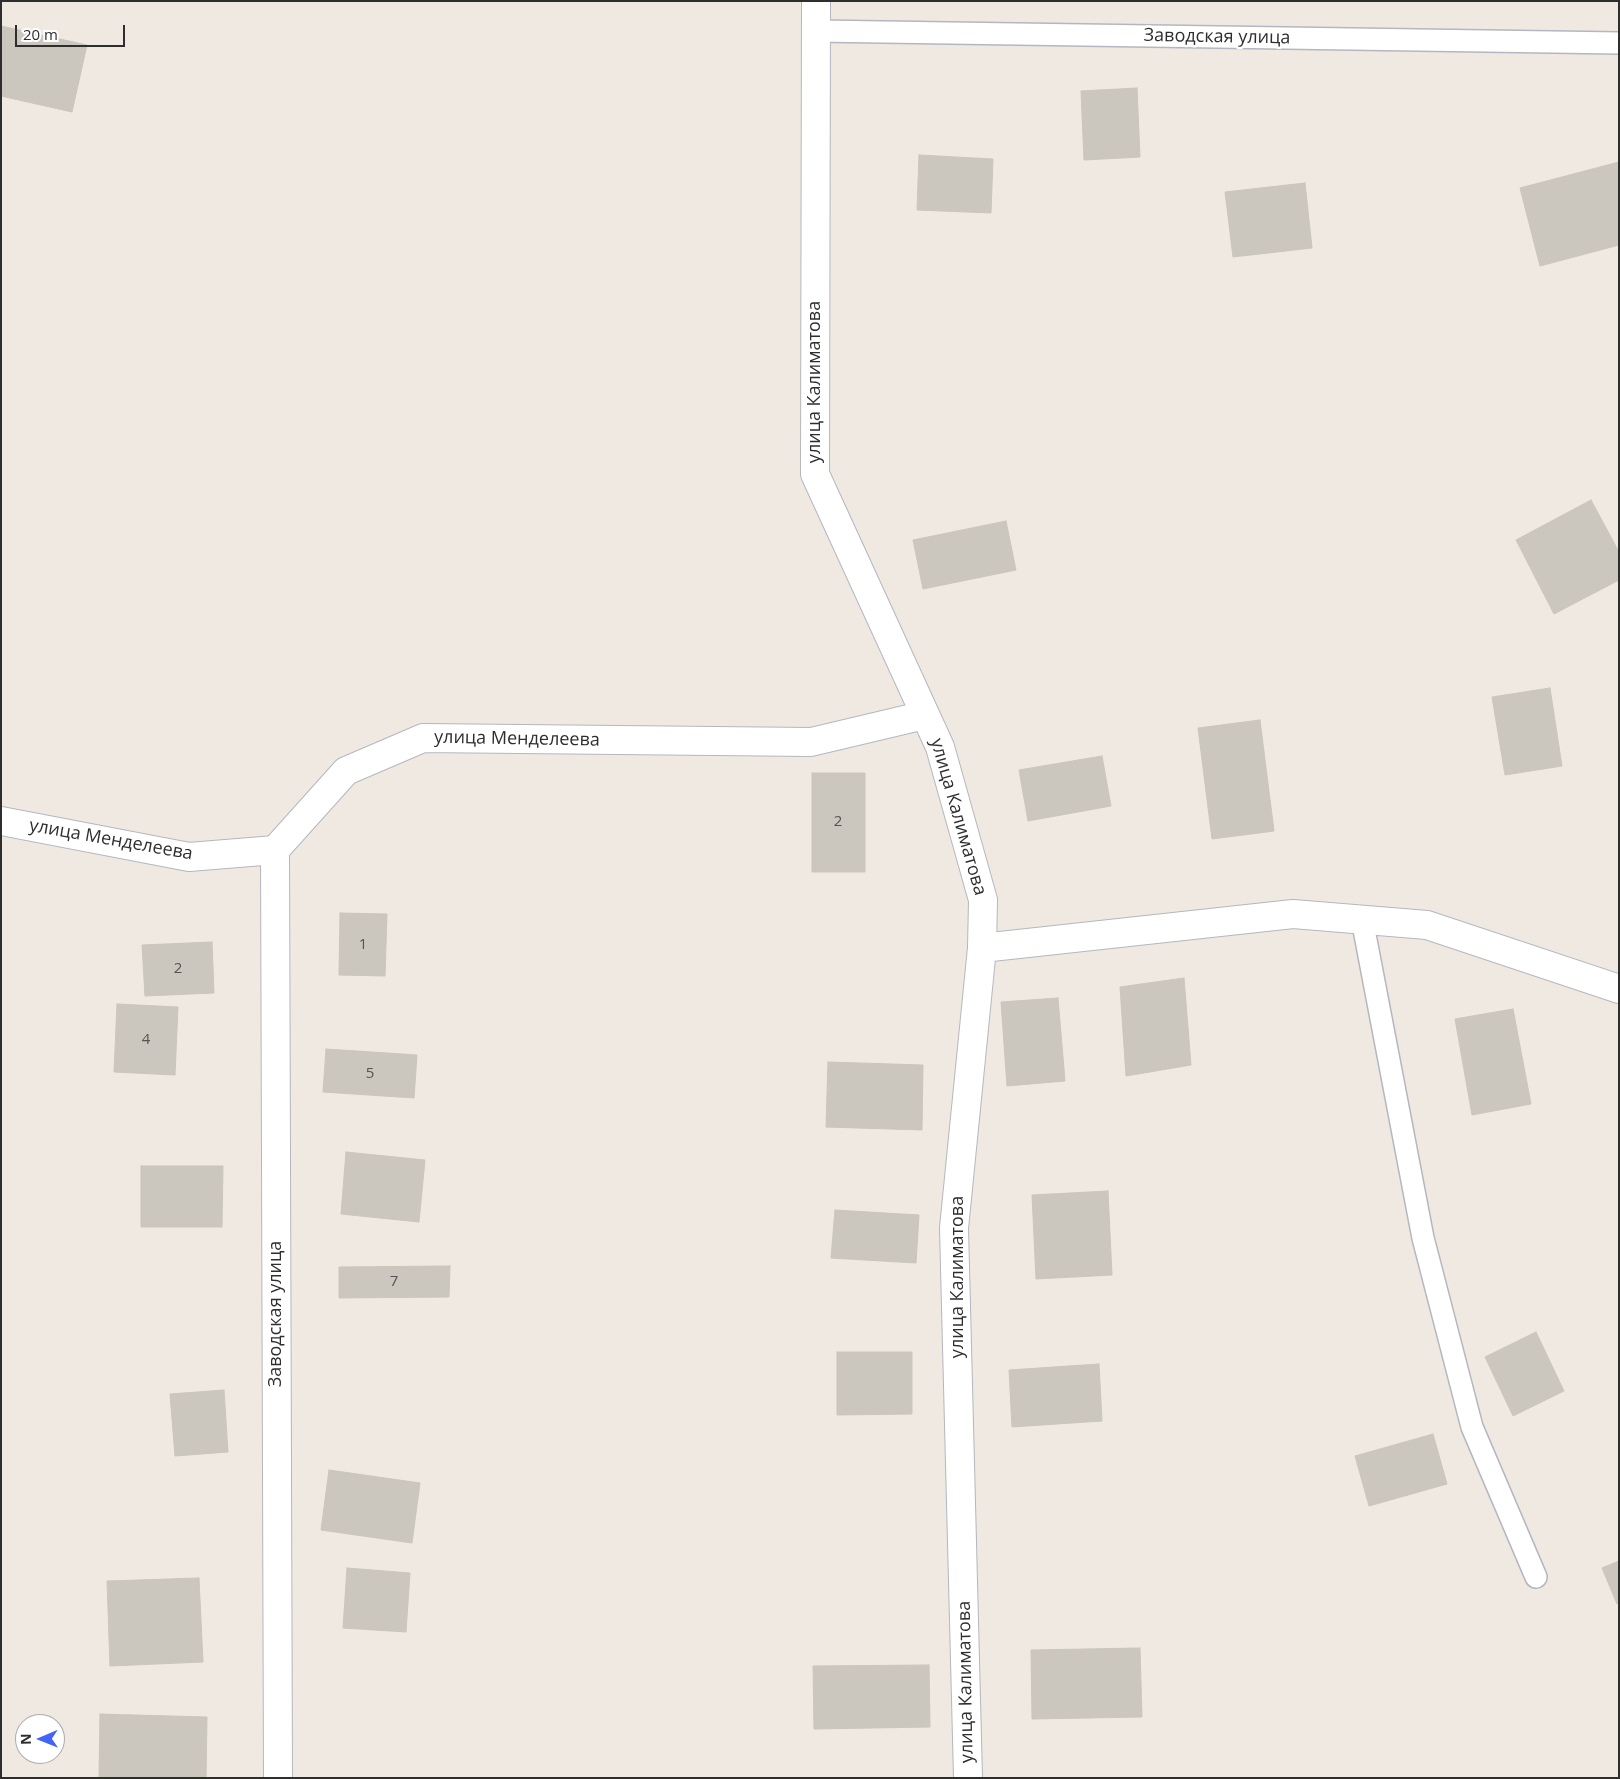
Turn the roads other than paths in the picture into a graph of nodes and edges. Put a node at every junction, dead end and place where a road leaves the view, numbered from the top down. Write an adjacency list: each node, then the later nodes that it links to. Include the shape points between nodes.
1 (816, 1): 2 (street, улица Калиматова)
2 (816, 31): 3 (lane, Заводская улица); 4 (street, улица Калиматова, via 815,474)
3 (1619, 43)
4 (925, 714): 6 (street, улица Менделеева, via 811,742 423,738 346,770); 8 (street, улица Калиматова, via 940,747 983,900)
5 (1, 821): 6 (street, улица Менделеева, via 188,857)
6 (275, 850): 11 (street, Заводская улица)
7 (1362, 920): 8 (street, via 1294,914); 9 (street, via 1427,926); 10 (lane, via 1423,1238 1472,1427)
8 (982, 948): 12 (street, улица Калиматова, via 954,1228)
9 (1619, 989)
10 (1536, 1577)
11 (278, 1778)
12 (968, 1778)

